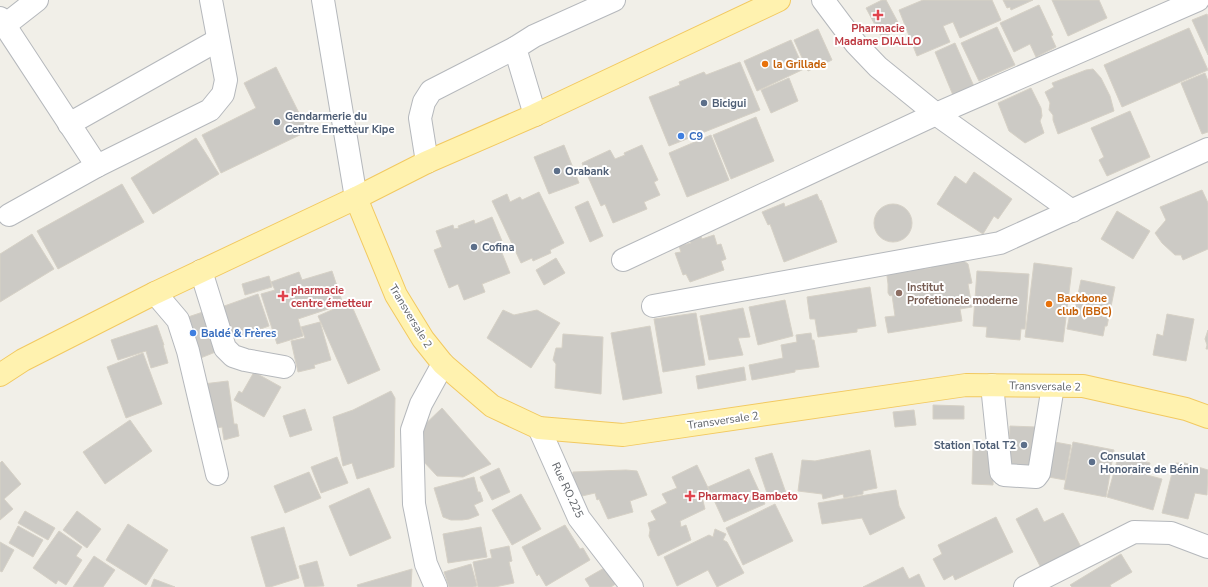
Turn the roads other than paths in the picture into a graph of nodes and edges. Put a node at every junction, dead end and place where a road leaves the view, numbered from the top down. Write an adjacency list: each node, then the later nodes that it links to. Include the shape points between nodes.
1 (37, 0): 9 (street)
2 (211, 0): 10 (street)
3 (323, 0): 18 (street)
4 (614, 0): 11 (street, via 534,36)
5 (779, 0): 8 (main road)
6 (823, 0): 12 (street, via 856,44 878,67)
7 (1198, 0): 12 (street)
8 (747, 7): 13 (main road)
9 (2, 22): 14 (street)
10 (218, 40): 14 (street); 17 (street, via 226,80 223,94 210,110)
11 (514, 48): 13 (street); 16 (street, via 431,91 424,102 420,118)
12 (936, 114): 19 (street); 21 (street)
13 (535, 115): 16 (main road)
14 (69, 124): 17 (street)
15 (1208, 150): 19 (street)
16 (427, 162): 18 (main road)
17 (97, 166): 20 (street)
18 (356, 198): 22 (main road); 25 (main road, Transversale 2, via 396,295 423,339)
19 (1072, 211): 24 (street, via 1000,243)
20 (9, 215)
21 (623, 260)
22 (201, 271): 23 (main road); 26 (street, via 225,348 233,356 245,360)
23 (155, 293): 27 (main road, via 23,360); 32 (street, via 178,320 203,410)
24 (653, 306)
25 (443, 364): 31 (main road, Transversale 2, via 492,406); 34 (street, via 421,404 412,430 414,504 426,564)
26 (284, 367)
27 (0, 375)
28 (992, 385): 29 (main road, Transversale 2); 29 (street, via 1001,472 1004,475 1036,477 1041,463); 31 (main road, Transversale 2, via 966,385 623,435)
29 (1053, 386): 30 (main road, Transversale 2, via 1083,386 1186,409)
30 (1208, 418)
31 (539, 428): 35 (street, Rue RO.225, via 579,518)
32 (217, 474)
33 (1208, 547): 36 (street, via 1171,532 1134,532)
34 (436, 587)
35 (632, 587)
36 (1025, 587)

